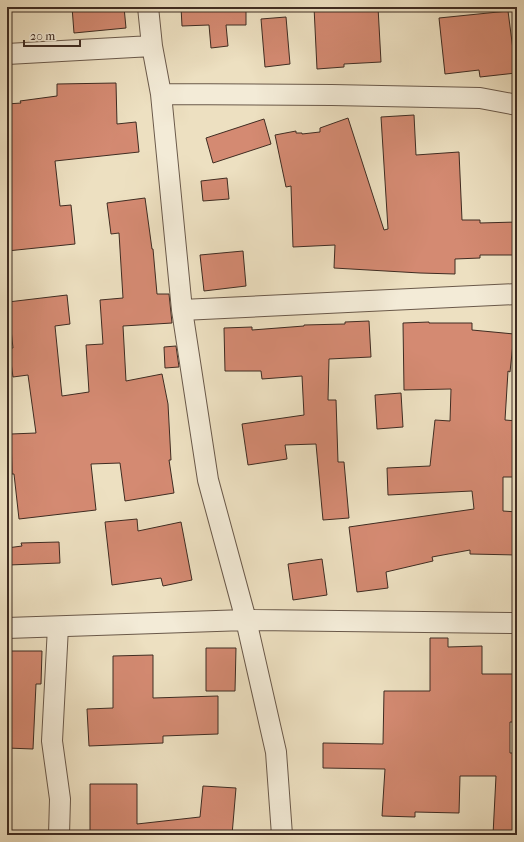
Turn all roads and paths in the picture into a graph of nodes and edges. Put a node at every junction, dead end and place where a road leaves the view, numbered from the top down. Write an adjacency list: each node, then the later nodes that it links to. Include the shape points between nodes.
1 (148, 7): 2 (street)
2 (152, 46): 3 (street); 4 (street)
3 (7, 54)
4 (161, 94): 5 (street, via 480,98); 7 (street)
5 (517, 105)
6 (517, 294): 7 (street)
7 (182, 310): 8 (street, via 208,480)
8 (246, 620): 9 (street); 10 (street); 13 (street, via 276,752)
9 (517, 623)
10 (58, 627): 11 (street); 12 (street, via 52,741 60,799)
11 (7, 628)
12 (59, 835)
13 (286, 835)

